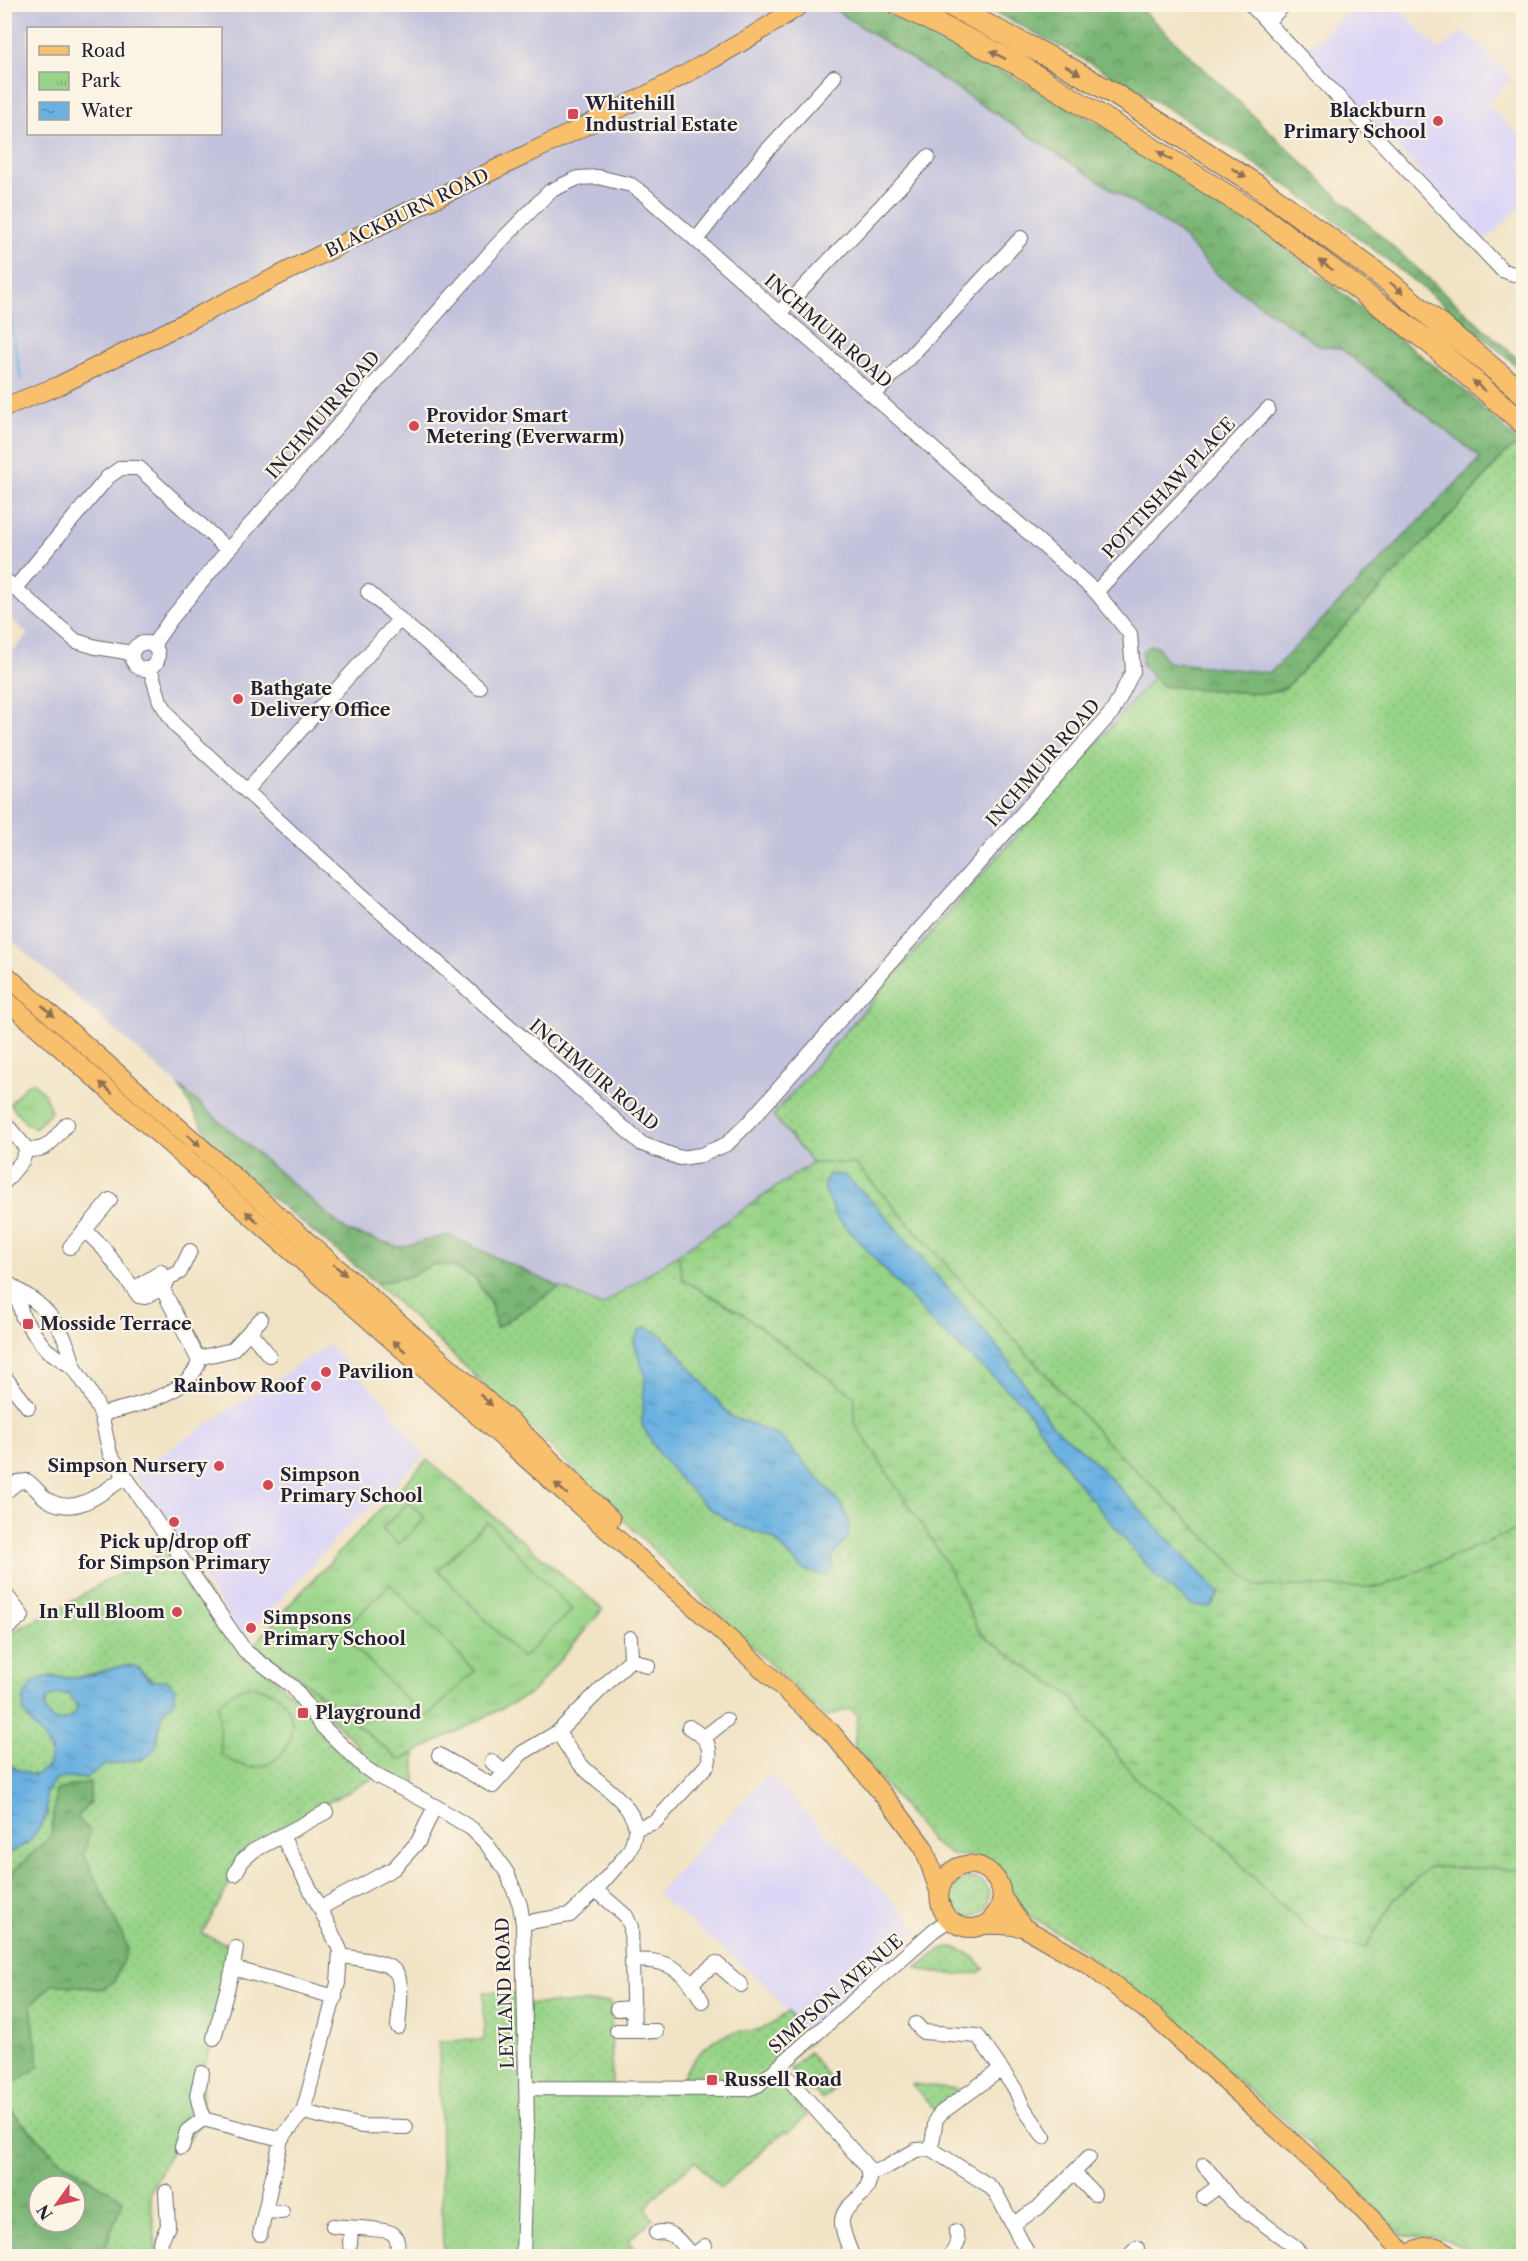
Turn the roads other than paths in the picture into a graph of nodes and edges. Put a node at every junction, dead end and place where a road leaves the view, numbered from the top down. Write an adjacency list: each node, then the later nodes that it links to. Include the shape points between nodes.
1 (802, 4): 15 (main road, BLACKBURN ROAD, via 713,60 571,132 58,386)
2 (898, 4): 17 (highway, one-way to 2, via 1430,343 1264,219 1019,65)
3 (947, 4): 13 (highway, one-way to 13, via 1068,68 1258,186 1389,282)
4 (1250, 4): 6 (street)
5 (1285, 4): 6 (street)
6 (1267, 22): 11 (street, via 1502,270)
7 (834, 77): 10 (street, via 763,155)
8 (928, 157): 12 (street)
9 (1021, 238): 14 (street)
10 (696, 240): 12 (street, INCHMUIR ROAD); 18 (street, INCHMUIR ROAD, via 632,185 598,177 578,178 550,191 498,244)
11 (1524, 272)
12 (780, 312): 14 (street, INCHMUIR ROAD)
13 (1524, 394)
14 (874, 395): 21 (street, INCHMUIR ROAD)
15 (4, 407)
16 (1268, 409): 21 (street, POTTISHAW PLACE)
17 (1524, 424)
18 (228, 550): 19 (street, via 140,468 121,468 108,477); 23 (street, INCHMUIR ROAD)
19 (10, 584): 24 (street, via 76,641)
20 (368, 592): 22 (street)
21 (1096, 592): 27 (street, INCHMUIR ROAD, via 1130,634 1133,671 1113,711 751,1120 727,1144 701,1155 680,1158 642,1144)
22 (400, 619): 26 (street); 27 (street)
23 (153, 645): 24 (street, via 140,643); 25 (street, INCHMUIR ROAD, via 159,655)
24 (132, 653): 25 (street, via 138,667)
25 (150, 668): 27 (street, INCHMUIR ROAD, via 160,701 176,726)
26 (478, 688)
27 (246, 791)
28 (4, 973): 52 (main road, one-way to 52, via 517,1427)
29 (4, 998): 52 (main road, one-way to 29)
30 (4, 1122): 32 (street)
31 (67, 1124): 32 (street, via 44,1149)
32 (27, 1149): 33 (street)
33 (4, 1183)
34 (110, 1200): 35 (street)
35 (85, 1230): 36 (street); 38 (street, via 143,1297)
36 (70, 1247)
37 (190, 1251): 38 (street, via 185,1272)
38 (164, 1284): 43 (street)
39 (10, 1285): 44 (street, LEYLAND ROAD, via 23,1318 41,1343); 44 (street, LEYLAND ROAD, via 34,1300 56,1323)
40 (261, 1319): 41 (street)
41 (250, 1332): 42 (street); 43 (street, via 232,1350)
42 (269, 1354)
43 (198, 1358): 47 (street, via 193,1374 178,1386 153,1399)
44 (74, 1368): 47 (street, LEYLAND ROAD)
45 (4, 1376): 46 (street)
46 (28, 1407)
47 (101, 1414): 48 (street, LEYLAND ROAD, via 108,1451)
48 (125, 1477): 49 (street, via 79,1505 57,1504 27,1481 18,1482); 64 (street, LEYLAND ROAD, via 245,1651 293,1687 323,1726 364,1767)
49 (4, 1493)
50 (24, 1592): 51 (street)
51 (8, 1597): 53 (street, via 22,1616)
52 (699, 1611): 68 (main road, via 830,1731)
53 (4, 1631)
54 (630, 1638): 55 (street)
55 (631, 1659): 56 (street); 59 (street)
56 (648, 1666)
57 (726, 1720): 60 (street)
58 (689, 1727): 60 (street)
59 (558, 1732): 63 (street, via 522,1752); 66 (street, via 583,1767 625,1805)
60 (705, 1737): 66 (street, via 708,1764 655,1822)
61 (439, 1755): 63 (street, via 493,1786)
62 (492, 1762): 63 (street)
63 (504, 1772)
64 (435, 1806): 74 (street, via 418,1842 394,1868); 76 (street, LEYLAND ROAD, via 472,1829 498,1859 514,1889)
65 (326, 1812): 67 (street)
66 (636, 1828): 71 (street, via 628,1853)
67 (282, 1836): 70 (street, via 253,1851); 74 (street)
68 (924, 1848): 69 (main road); 72 (main road)
69 (956, 1868): 72 (main road, via 942,1882); 73 (main road, via 977,1865 987,1869 996,1876)
70 (235, 1874)
71 (596, 1890): 76 (street, via 570,1915); 81 (street, via 626,1916 632,1927)
72 (939, 1892): 75 (main road, via 939,1902)
73 (1002, 1897): 77 (main road, via 994,1918); 78 (main road)
74 (320, 1908): 80 (street)
75 (949, 1920): 77 (main road, via 973,1928); 95 (street, SIMPSON AVENUE)
76 (524, 1923): 98 (street, LEYLAND ROAD)
77 (985, 1924): 78 (main road)
78 (1023, 1927): 132 (main road, via 1089,1965 1156,2018 1341,2187)
79 (236, 1948): 82 (street)
80 (341, 1956): 85 (street); 90 (street, via 396,1971 400,1995)
81 (634, 1960): 83 (street, via 663,1963); 87 (street)
82 (233, 1968): 85 (street); 94 (street)
83 (692, 1982): 84 (street, via 716,1963); 86 (street)
84 (741, 1985)
85 (335, 1997): 99 (street)
86 (702, 2001)
87 (634, 2008): 88 (street); 92 (street)
88 (617, 2009)
89 (916, 2024): 96 (street, via 923,2032 978,2036)
90 (398, 2027)
91 (617, 2031): 92 (street)
92 (634, 2031): 93 (street)
93 (656, 2031)
94 (214, 2038)
95 (779, 2068): 98 (street, SIMPSON AVENUE, via 747,2089); 108 (street)
96 (1000, 2070): 102 (street); 105 (street, via 941,2113 936,2119)
97 (202, 2073): 100 (street, via 197,2095)
98 (527, 2088): 126 (street, LEYLAND ROAD)
99 (303, 2112): 101 (street, via 362,2126); 103 (street)
100 (203, 2120): 103 (street); 104 (street, via 187,2131)
101 (397, 2123)
102 (1044, 2137)
103 (281, 2139): 114 (street)
104 (182, 2147)
105 (931, 2149): 108 (street, via 916,2150); 116 (street, via 988,2185)
106 (1089, 2157): 109 (street)
107 (1204, 2165): 110 (street)
108 (870, 2174): 128 (street, via 866,2190 842,2218)
109 (1075, 2174): 112 (street); 116 (street, via 1038,2208)
110 (1219, 2186): 113 (street); 131 (street, via 1231,2200)
111 (166, 2192): 124 (street, via 168,2226 160,2243)
112 (1094, 2194)
113 (1204, 2197)
114 (265, 2211): 115 (street); 121 (street)
115 (282, 2212)
116 (1012, 2224): 130 (street)
117 (333, 2226): 118 (street)
118 (351, 2229): 122 (street); 125 (street, via 393,2233)
119 (956, 2232): 129 (street, via 958,2242)
120 (656, 2233): 127 (street, via 672,2234)
121 (260, 2234)
122 (351, 2244)
123 (705, 2246): 127 (street)
124 (165, 2256)
125 (398, 2256)
126 (524, 2256)
127 (692, 2256)
128 (852, 2256)
129 (951, 2256)
130 (1029, 2256)
131 (1303, 2256)
132 (1407, 2256): 133 (main road, via 1430,2246)
133 (1450, 2256)

